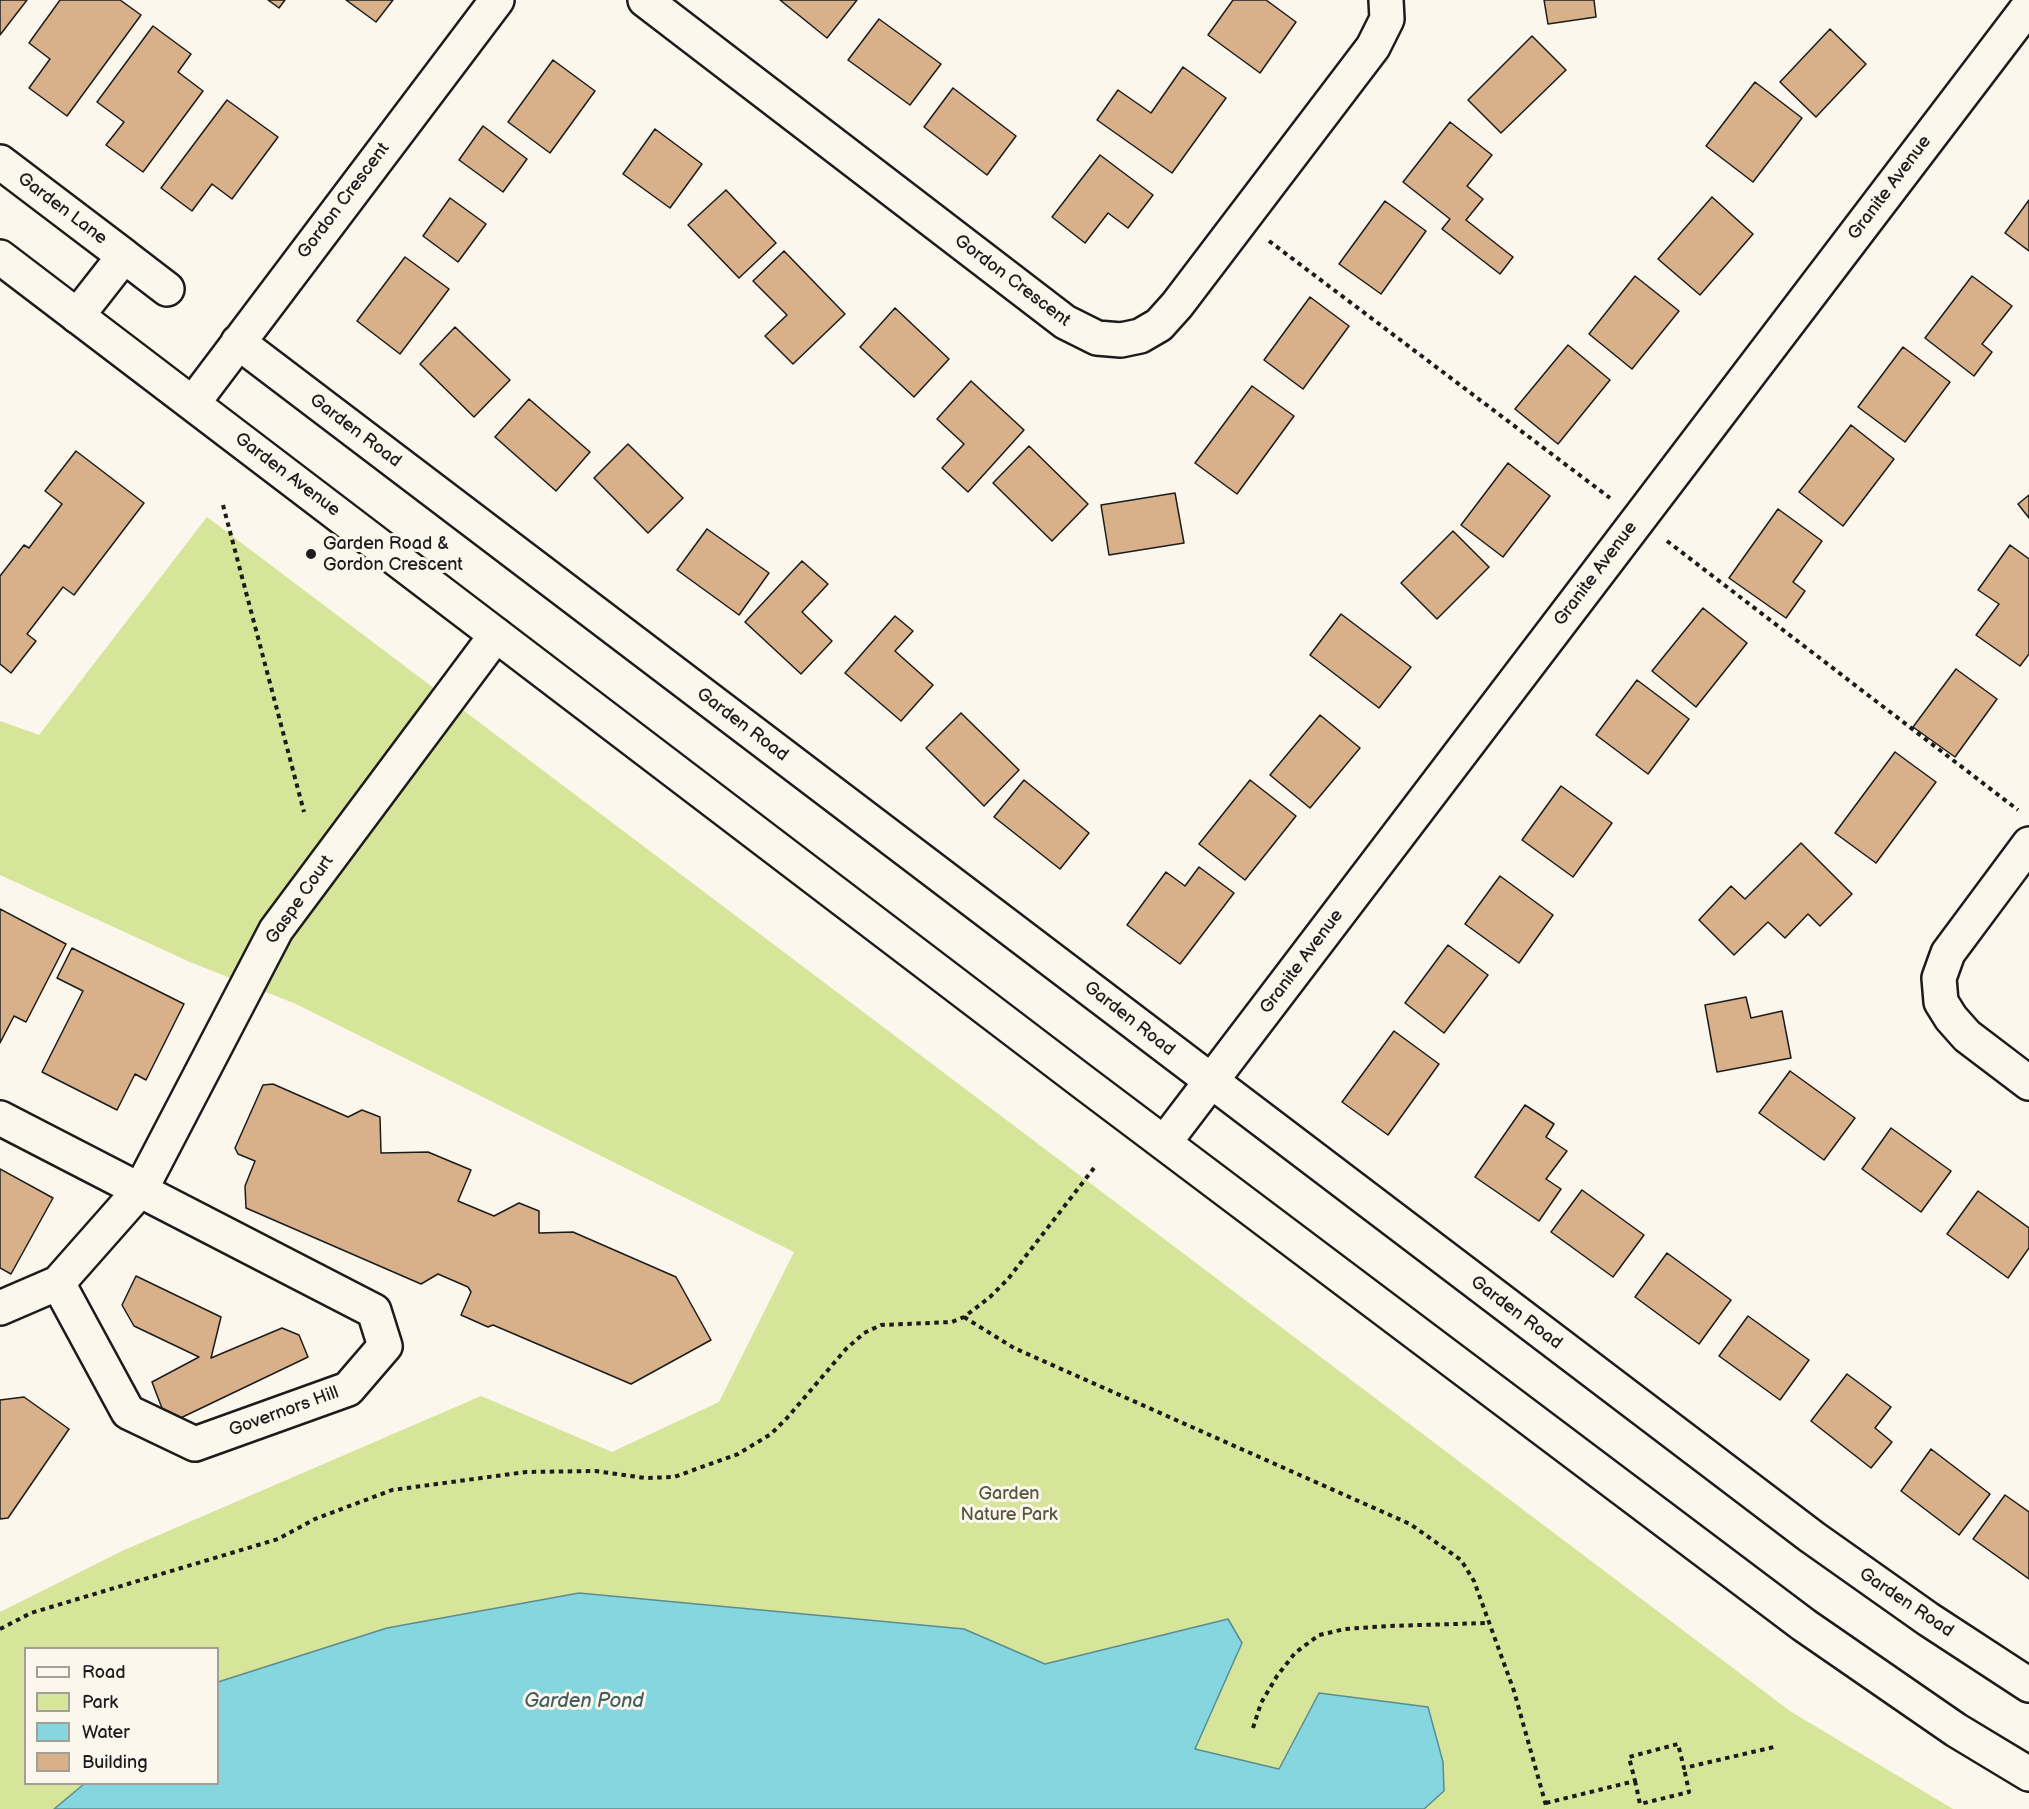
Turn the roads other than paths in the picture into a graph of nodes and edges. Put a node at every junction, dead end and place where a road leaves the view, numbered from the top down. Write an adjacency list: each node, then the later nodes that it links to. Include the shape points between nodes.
1 (497, 0): 10 (street, Gordon Crescent)
2 (645, 0): 3 (street, Gordon Crescent, via 1065,322 1097,338 1121,340 1140,336 1159,325 1243,219 1374,47 1387,19)
3 (1386, 0)
4 (2029, 6): 14 (street, Granite Avenue)
5 (0, 162): 6 (street, Garden Lane)
6 (124, 256): 8 (street, Garden Lane); 9 (street, Garden Lane)
7 (0, 257): 9 (street)
8 (167, 289)
9 (78, 316): 11 (street)
10 (238, 342): 11 (street, Gordon Crescent); 14 (street, Garden Road)
11 (193, 403): 12 (street, Garden Avenue)
12 (496, 635): 17 (street); 18 (street, Gaspe Court, via 276,930)
13 (2029, 844): 15 (street, via 1948,952 1939,978 1941,1002 1951,1018 1967,1036)
14 (1211, 1083): 17 (street, Granite Avenue); 21 (street, Garden Road, via 1821,1543)
15 (2029, 1083)
16 (0, 1118): 18 (street, Governors Hill)
17 (1164, 1143): 22 (street, via 1804,1625 1956,1730)
18 (141, 1189): 19 (street); 19 (street, Governors Hill, via 374,1311 385,1346 348,1389 195,1444 128,1412)
19 (58, 1283): 20 (street)
20 (0, 1308)
21 (2029, 1686)
22 (2029, 1774)

